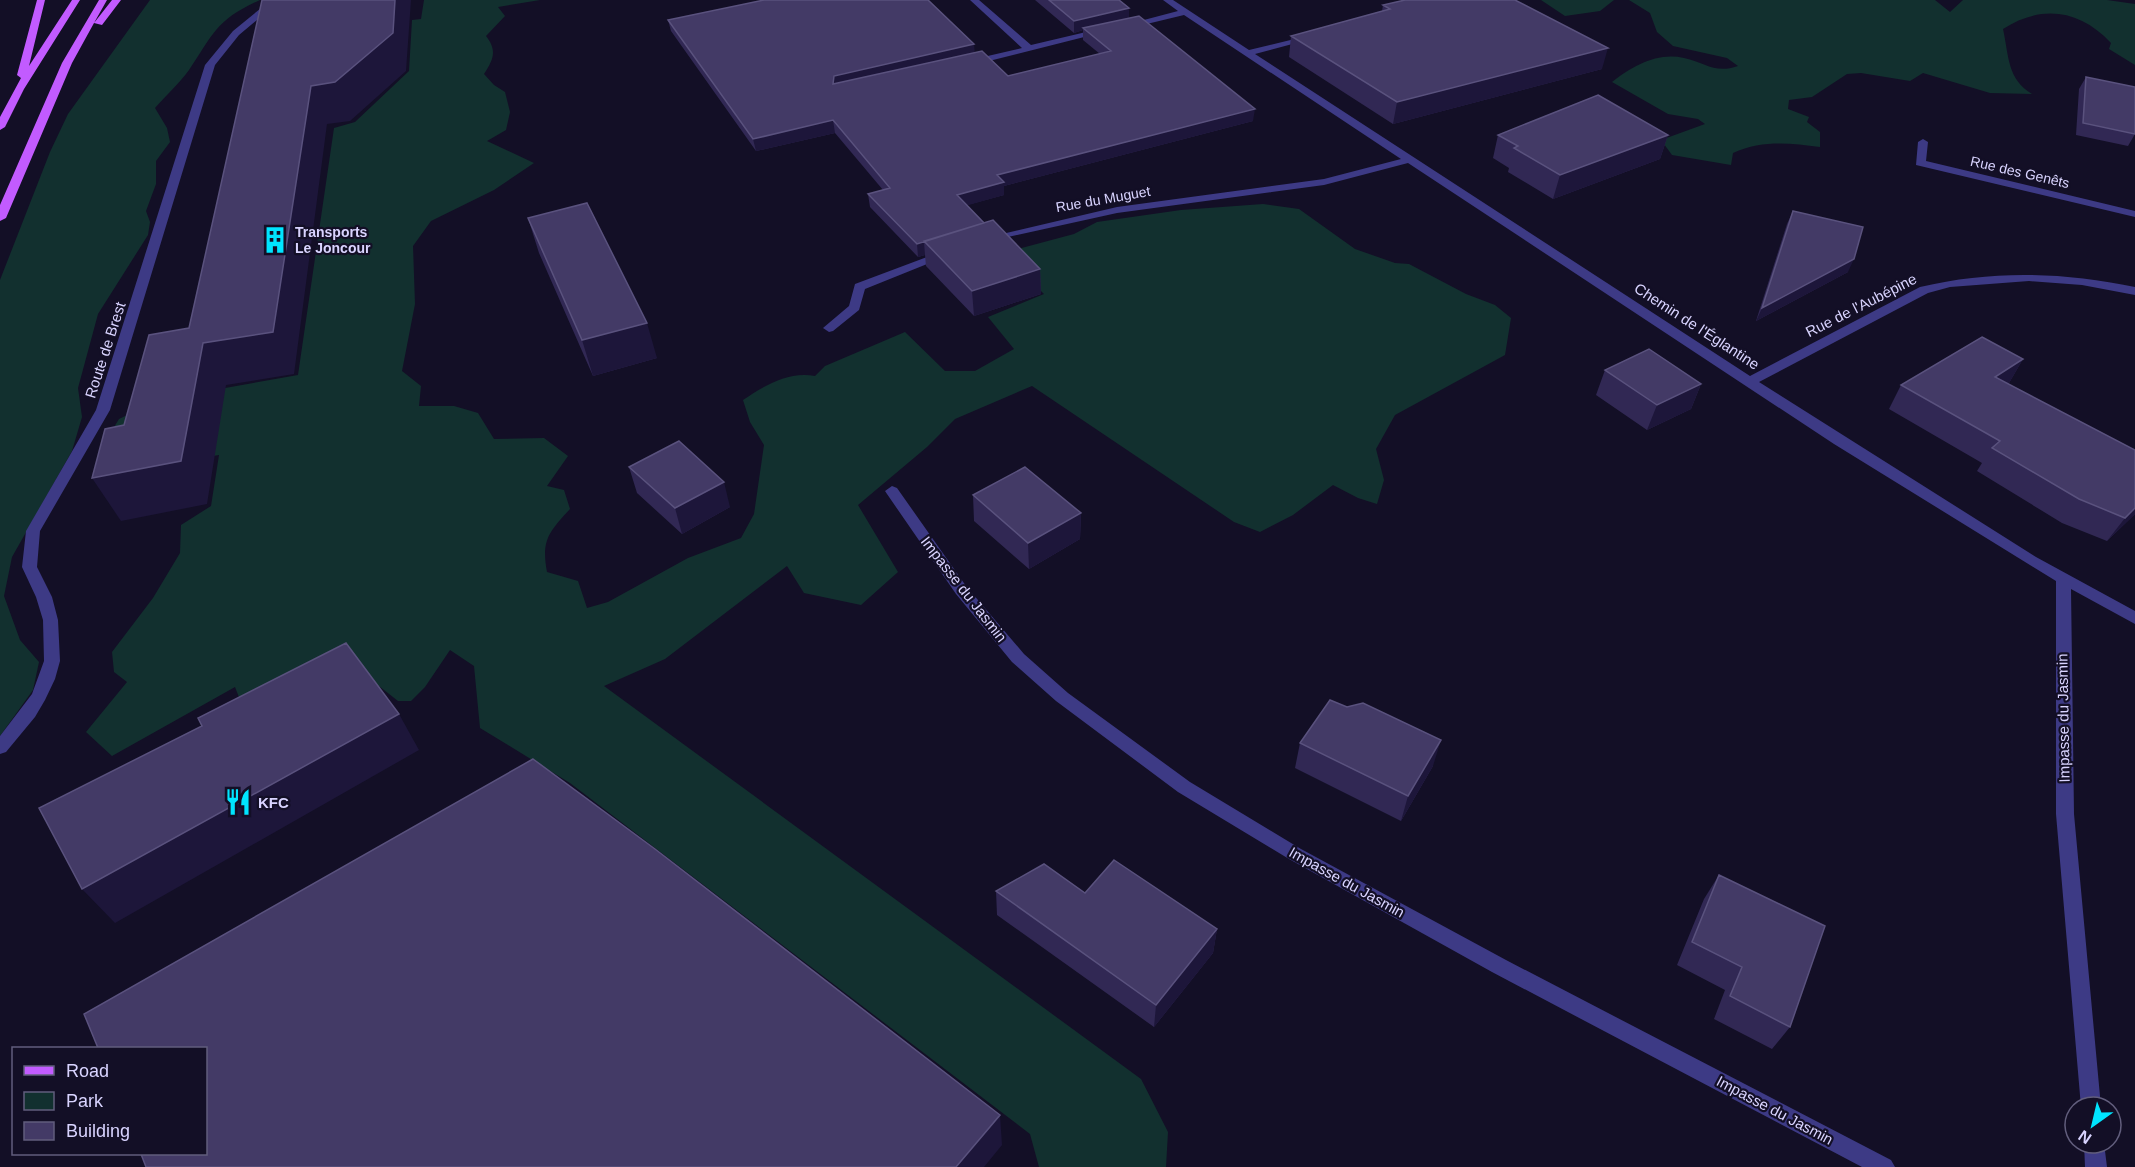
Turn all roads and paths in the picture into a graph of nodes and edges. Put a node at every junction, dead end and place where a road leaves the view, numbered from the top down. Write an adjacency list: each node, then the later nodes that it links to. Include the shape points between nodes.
1 (42, 0): 14 (main road)
2 (76, 0): 14 (main road)
3 (103, 0): 13 (main road)
4 (117, 0): 13 (main road)
5 (277, 0): 28 (street, Route de Brest, via 236,33 210,65 103,410 33,531 31,572 50,616 52,667 32,711)
6 (974, 0): 10 (street)
7 (1167, 0): 8 (street, Chemin de l'Églantine)
8 (1185, 12): 10 (street); 11 (street, Chemin de l'Églantine)
9 (1319, 33): 11 (street)
10 (1029, 49): 12 (street)
11 (1247, 53): 17 (street, Chemin de l'Églantine)
12 (962, 64)
13 (61, 77): 19 (main road)
14 (19, 89): 15 (main road)
15 (0, 127)
16 (1923, 142): 18 (street, Rue des Genêts, via 1920,163)
17 (1412, 159): 20 (street, Rue du Muguet, via 1324,182 1118,210); 24 (street, Chemin de l'Églantine)
18 (2135, 214)
19 (0, 218)
20 (980, 242)
21 (959, 249): 23 (street, via 859,287 855,307)
22 (2135, 291): 24 (street, Rue de l'Aubépine, via 2077,280 2025,277 1947,284 1906,299)
23 (829, 328)
24 (1751, 381): 26 (street, Chemin de l'Églantine, via 1866,458)
25 (892, 491): 30 (street, Impasse du Jasmin, via 961,590 1018,658 1062,697 1184,787 1295,854 1499,966)
26 (2063, 580): 27 (street, Chemin de l'Églantine); 29 (street, Impasse du Jasmin, via 2065,814)
27 (2135, 618)
28 (0, 747)
29 (2090, 1095)
30 (1884, 1167)

